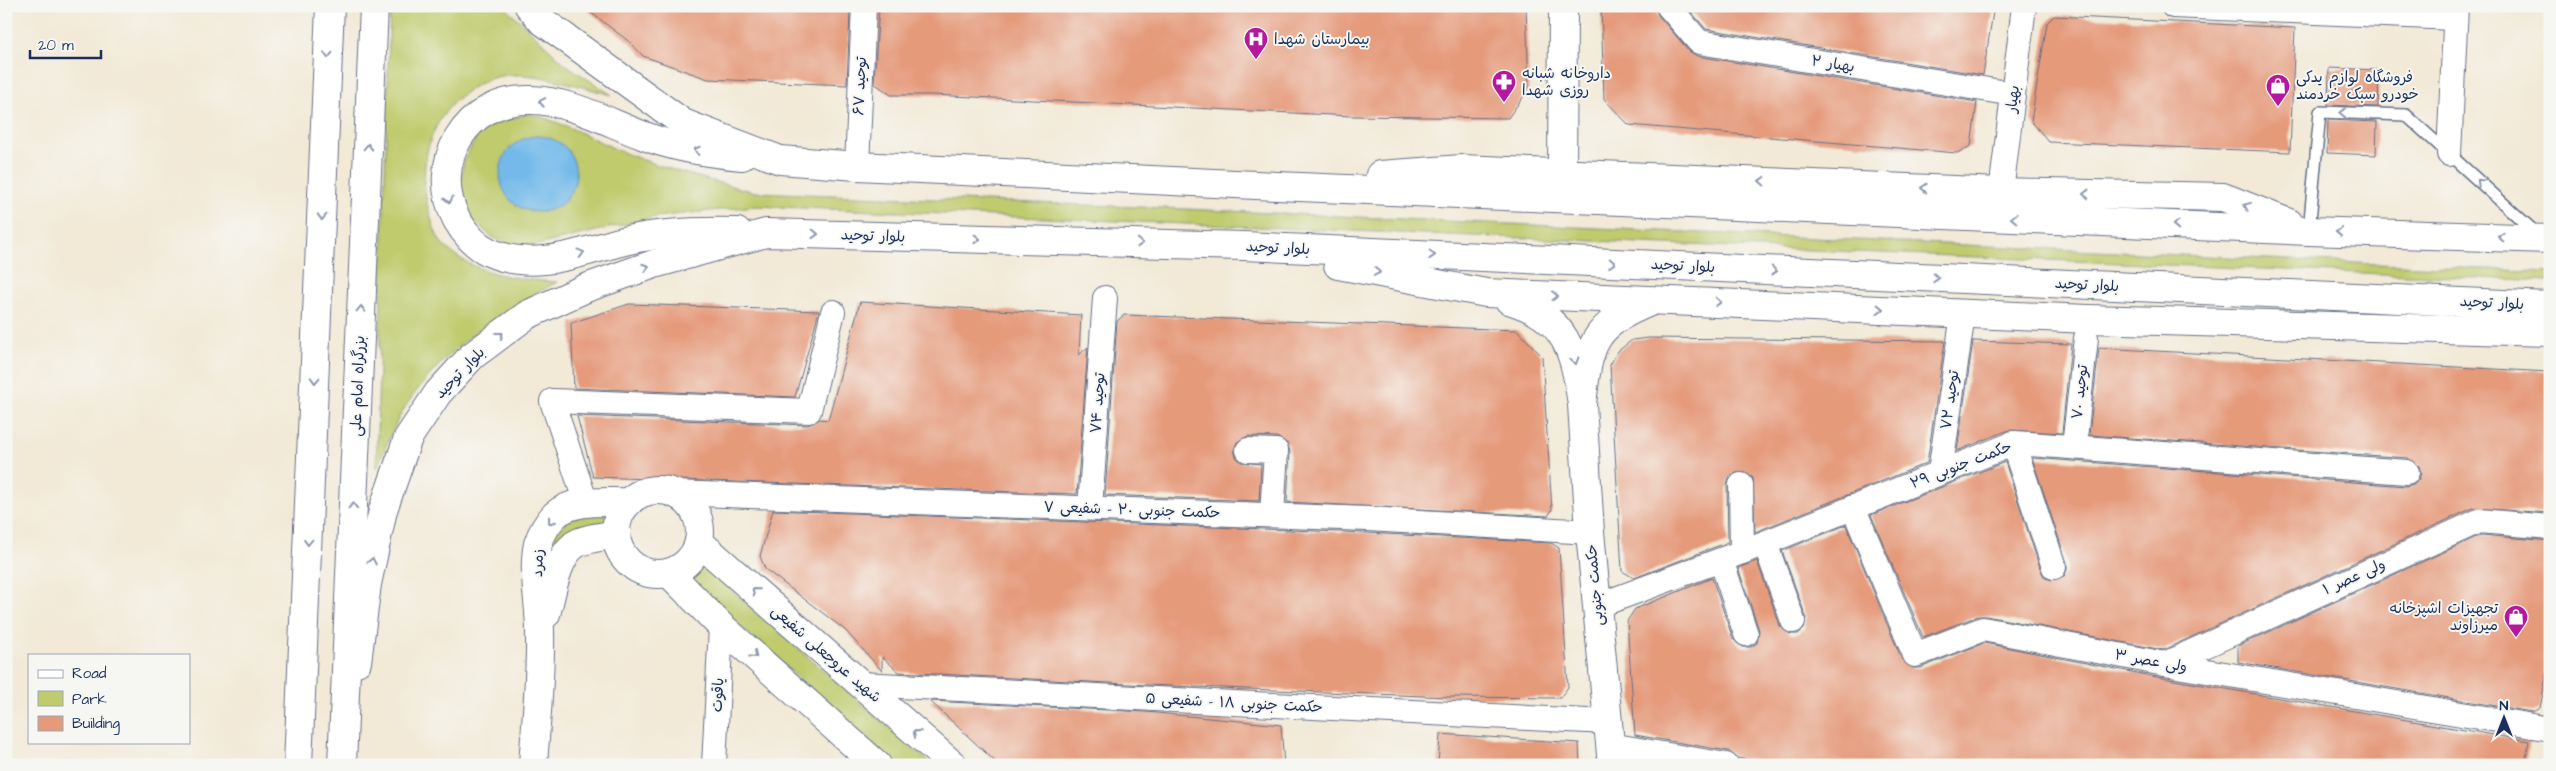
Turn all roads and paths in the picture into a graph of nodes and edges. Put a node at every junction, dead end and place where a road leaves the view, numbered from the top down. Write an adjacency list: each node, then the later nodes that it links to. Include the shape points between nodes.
1 (330, 6): 61 (main road, one-way to 61)
2 (374, 6): 62 (main road, بزرگراه امام علی, one-way to 2)
3 (529, 6): 12 (main road, via 548,26 683,123)
4 (864, 6): 13 (street, توحید ۶۷)
5 (1563, 6): 14 (main road)
6 (1668, 6): 10 (street, بهیار ۲, via 1699,42)
7 (2024, 6): 10 (street, بهیار)
8 (2173, 6): 9 (street)
9 (2455, 12): 11 (street)
10 (2013, 94): 16 (street, بهیار)
11 (2450, 154): 17 (lane, one-way to 17, via 2406,115 2320,112); 19 (lane, one-way to 11)
12 (780, 160): 13 (main road); 18 (main road, one-way to 18, via 709,153 644,136 565,106 530,99 497,105 470,121 453,147 445,178 449,205 466,236 488,252 518,261 558,260 629,240 697,231)
13 (857, 166): 15 (main road)
14 (1562, 172): 15 (main road, via 1462,169); 16 (main road, one-way to 14)
15 (1254, 185): 17 (main road, one-way to 15)
16 (2001, 192): 17 (main road, one-way to 16, via 2223,197)
17 (2309, 231): 19 (main road, one-way to 17)
18 (766, 232): 20 (main road, بلوار توحید, one-way to 20); 62 (main road, بلوار توحید, one-way to 18, via 367,584 383,510 408,438 438,393 472,356 527,315 586,288 654,264)
19 (2546, 239)
20 (1243, 246): 21 (main road, one-way to 21); 24 (main road, بلوار توحید, one-way to 24)
21 (1486, 293): 23 (main road, one-way to 23); 29 (main road, one-way to 29, via 1527,305 1552,322 1570,344)
22 (1105, 298): 40 (street, توحید ۷۴)
23 (1655, 300): 27 (main road, one-way to 27, via 2088,319); 29 (main road, via 1628,311 1607,326 1592,344)
24 (2550, 306)
25 (833, 312): 38 (street, via 809,411 552,401)
26 (1961, 328): 33 (street, توحید ۷۲)
27 (2550, 332)
28 (2086, 338): 31 (street, توحید ۷۰)
29 (1582, 404): 43 (main road, حکمت جنوبی)
30 (2013, 443): 31 (street, حکمت جنوبی ۲۹); 33 (street, حکمت جنوبی ۲۹); 48 (street)
31 (2074, 447): 34 (street, حکمت جنوبی ۲۹)
32 (1248, 450): 41 (street, via 1276,451)
33 (1940, 472): 39 (street, حکمت جنوبی ۲۹)
34 (2407, 472)
35 (1741, 485): 47 (street)
36 (673, 492): 37 (main road, via 646,492); 40 (street, حکمت جنوبی ۲۰ - شفیعی ۷); 45 (main road, via 695,510 700,523)
37 (629, 502): 38 (main road, زمرد); 44 (main road, via 617,521)
38 (586, 503): 53 (main road, زمرد, one-way to 53, via 556,514 539,542)
39 (1853, 507): 46 (street, حکمت جنوبی ۲۹); 56 (street, ولی عصر ۳, via 1915,655 1984,629)
40 (1090, 508): 41 (street, حکمت جنوبی ۲۰ - شفیعی ۷)
41 (1272, 515): 43 (street, حکمت جنوبی ۲۰ - شفیعی ۷)
42 (2550, 527): 54 (street, ولی عصر ۱, via 2479,521)
43 (1590, 532): 50 (main road, حکمت جنوبی)
44 (616, 534): 49 (main road, via 619,548 636,569 649,574); 53 (main road, زمرد, via 578,543 566,555)
45 (699, 542): 49 (main road, via 697,551 688,562); 58 (main road, شهید عروجعلی شفیعی, one-way to 45)
46 (1765, 543): 47 (street, حکمت جنوبی ۲۹); 51 (street)
47 (1732, 556): 50 (street, حکمت جنوبی ۲۹); 55 (street)
48 (2054, 567)
49 (669, 573): 52 (main road)
50 (1597, 606): 60 (main road, حکمت جنوبی)
51 (1793, 621)
52 (721, 626): 64 (street, یاقوت); 65 (main road, one-way to 65)
53 (540, 632): 63 (main road, زمرد)
54 (2232, 632): 56 (street, ولی عصر ۱); 57 (street, via 2222,649 2224,657 2232,668)
55 (1746, 634)
56 (2165, 664): 57 (street, ولی عصر ۳)
57 (2246, 677): 59 (street, ولی عصر ۳)
58 (860, 684): 60 (street, حکمت جنوبی ۱۸ - شفیعی ۵); 66 (main road, شهید عروجعلی شفیعی, one-way to 58)
59 (2550, 729)
60 (1610, 744): 67 (street, حکمت جنوبی ۱۸ - شفیعی ۵)
61 (298, 765)
62 (343, 765)
63 (533, 765)
64 (714, 765)
65 (877, 765)
66 (953, 765)
67 (1726, 765)

